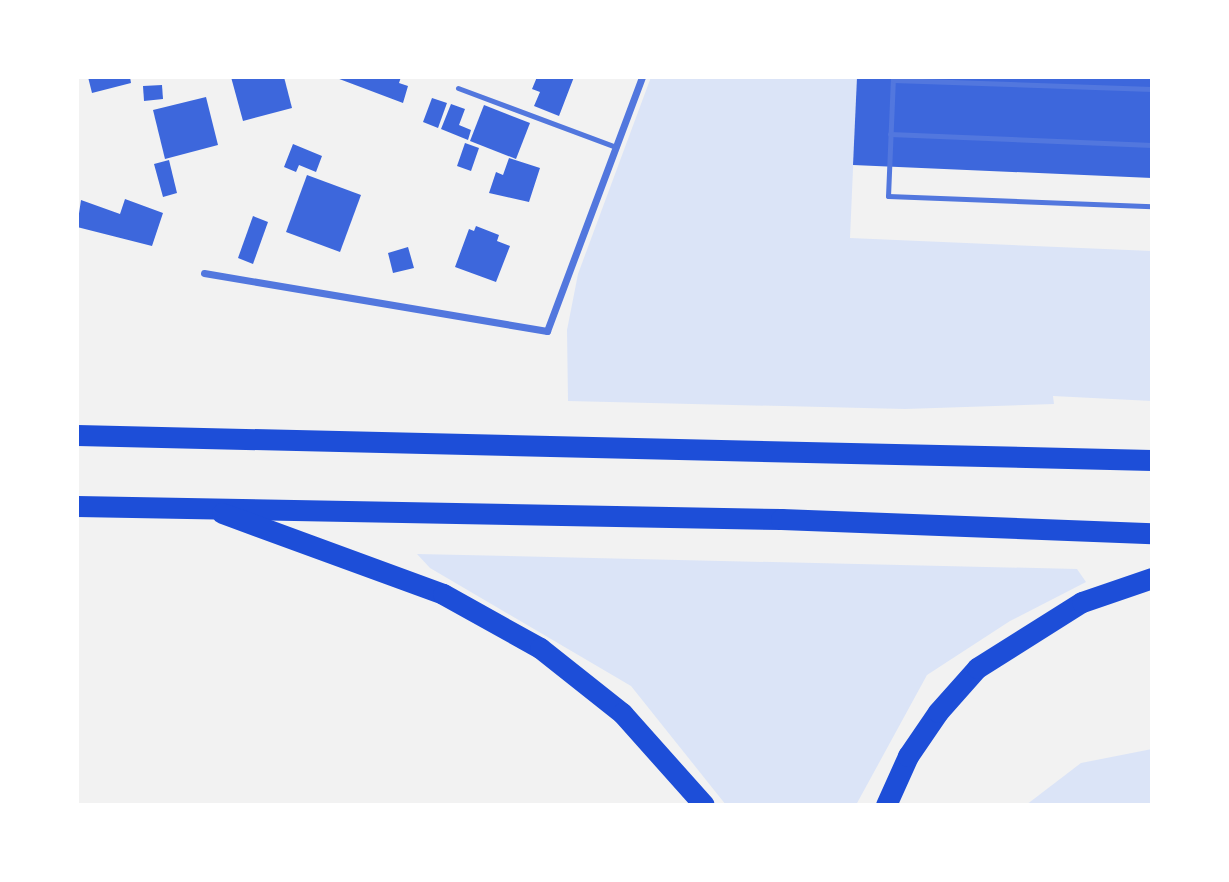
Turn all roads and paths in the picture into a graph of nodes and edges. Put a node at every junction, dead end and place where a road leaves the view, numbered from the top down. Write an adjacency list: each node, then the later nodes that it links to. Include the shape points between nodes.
1 (642, 77): 7 (street)
2 (893, 78): 4 (lane); 5 (lane)
3 (458, 88): 7 (lane)
4 (1152, 89)
5 (890, 134): 6 (lane); 8 (lane, via 888,196)
6 (1152, 145)
7 (616, 147): 9 (street, via 547,331)
8 (1152, 206)
9 (204, 273)
10 (77, 435): 11 (highway)
11 (1152, 460)
12 (77, 506): 13 (highway)
13 (207, 507): 14 (highway, via 781,519); 16 (highway, via 443,594 540,648 622,713)
14 (1152, 533)
15 (1152, 578): 17 (highway, via 1082,602 977,668 938,712 908,756)
16 (704, 805)
17 (886, 805)

